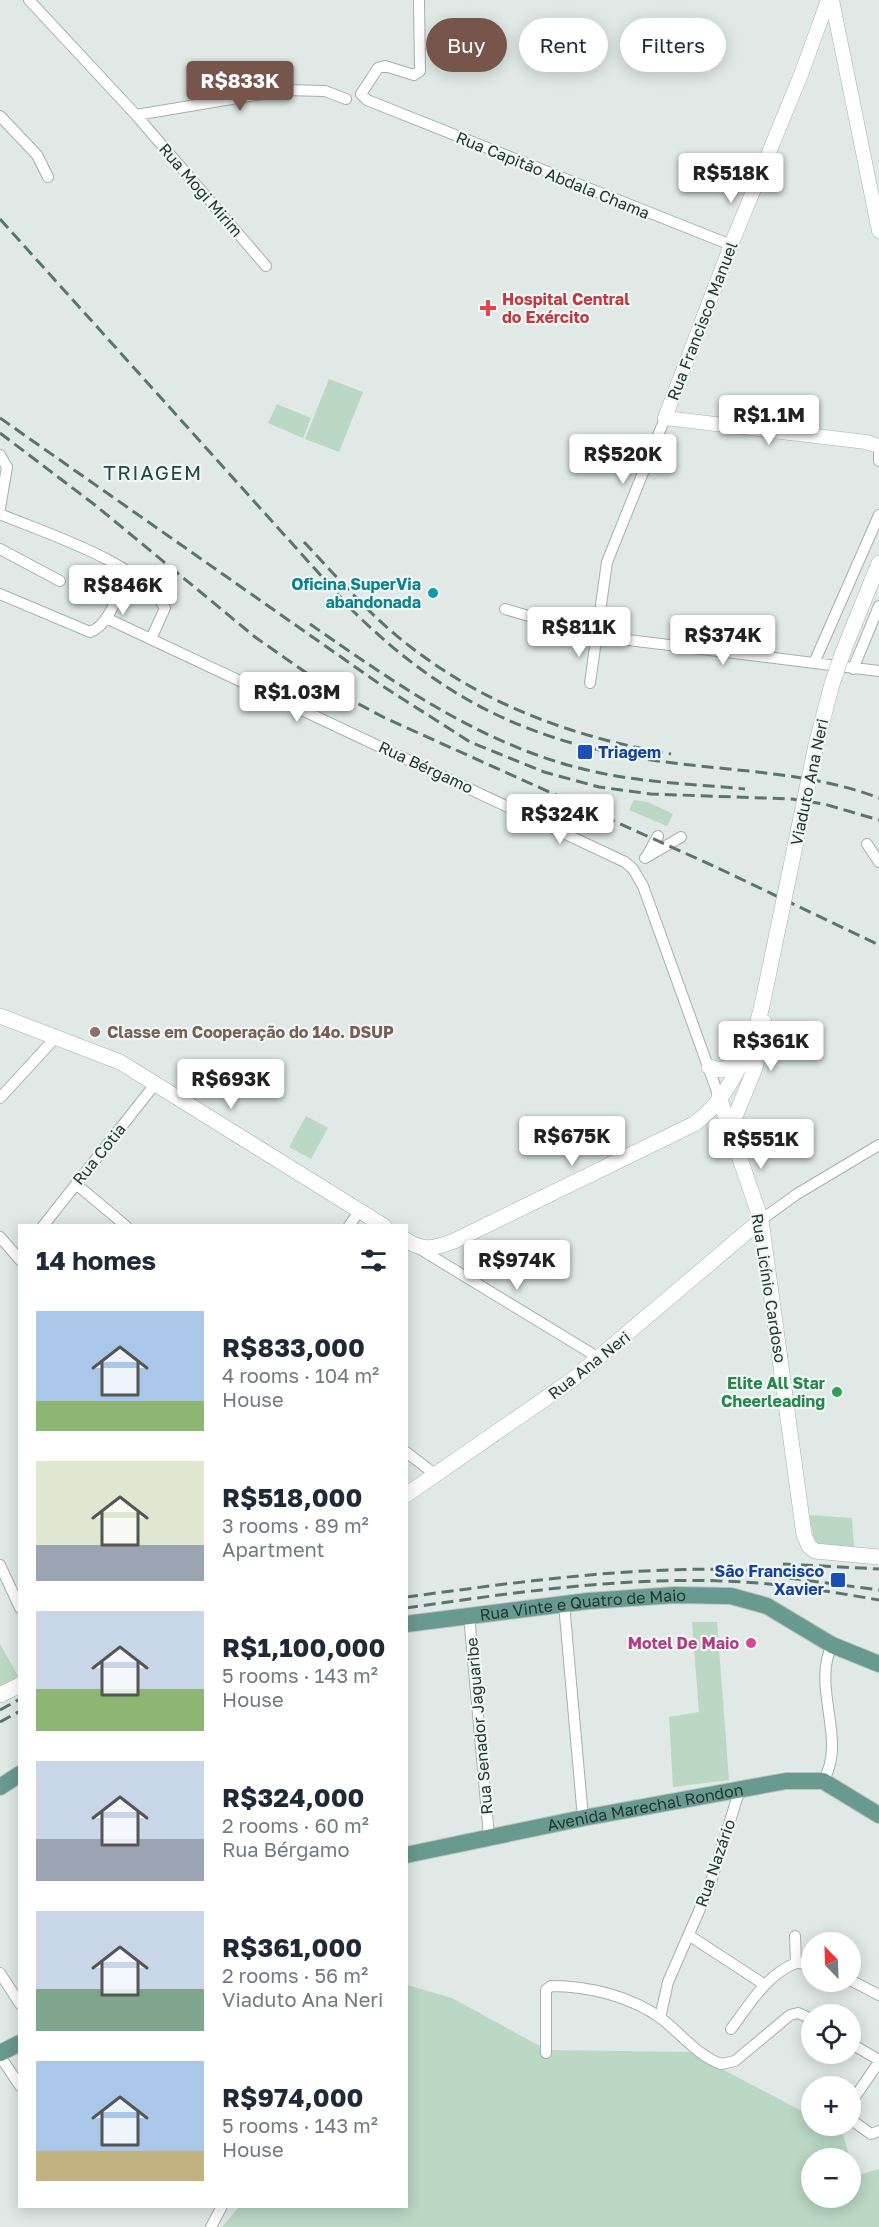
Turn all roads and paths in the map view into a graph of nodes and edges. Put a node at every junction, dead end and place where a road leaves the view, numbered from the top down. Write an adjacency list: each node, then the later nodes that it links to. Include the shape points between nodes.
1 (29, 0): 5 (street)
2 (419, 0): 9 (street, Rua Capitão Abdala Chama, via 420,71 414,75 385,66 378,68 361,94 375,105)
3 (830, 0): 8 (street); 9 (street, Rua Francisco Manuel)
4 (346, 99): 5 (street, via 325,91 286,90)
5 (136, 115): 10 (street, Rua Mogi Mirim)
6 (0, 116): 7 (street, via 37,155)
7 (48, 177)
8 (879, 231)
9 (731, 245): 11 (street, Rua Francisco Manuel)
10 (266, 266)
11 (665, 418): 12 (street, via 866,442); 26 (street, Rua Francisco Manuel, via 607,562)
12 (879, 448): 14 (street)
13 (0, 455): 15 (street, via 7,467)
14 (879, 461)
15 (0, 508)
16 (0, 514): 20 (street)
17 (879, 515): 28 (street)
18 (0, 549): 21 (street)
19 (879, 563): 38 (main road, Viaduto Ana Neri, bridge, via 832,684)
20 (128, 571): 25 (street); 27 (street, via 165,608)
21 (60, 581)
22 (0, 594): 25 (street, via 90,632)
23 (879, 606): 29 (street)
24 (506, 609): 26 (street)
25 (106, 618): 27 (street, Rua Bérgamo)
26 (596, 636): 28 (street); 31 (street, Rua Francisco Manuel)
27 (151, 639): 37 (street, Rua Bérgamo, via 609,852)
28 (814, 663): 29 (street)
29 (853, 669): 30 (street)
30 (879, 671)
31 (590, 683)
32 (658, 836): 35 (street)
33 (681, 837): 35 (street)
34 (867, 844): 36 (street)
35 (645, 858): 37 (street)
36 (879, 862)
37 (633, 869): 42 (street, Rua Licínio Cardoso, via 643,886)
38 (763, 1002): 41 (main road, Viaduto Ana Neri); 47 (main road, Viaduto Ana Neri, via 764,1026 755,1068)
39 (0, 1016): 40 (main road)
40 (56, 1037): 43 (main road, via 120,1062); 45 (street)
41 (741, 1062): 42 (main road, via 721,1070); 44 (main road, Viaduto Ana Neri)
42 (710, 1067): 44 (street, Rua Licínio Cardoso)
43 (156, 1083): 49 (street, Rua Cotia); 50 (main road)
44 (719, 1097): 46 (main road, Viaduto Ana Neri); 47 (main road, Rua Licínio Cardoso)
45 (0, 1098)
46 (704, 1117): 47 (main road); 57 (main road, via 454,1241 438,1247)
47 (730, 1130): 51 (main road, Rua Licínio Cardoso)
48 (879, 1145): 51 (street)
49 (76, 1184): 52 (street, Rua Cotia); 53 (street)
50 (360, 1210): 54 (street); 55 (main road)
51 (761, 1220): 59 (main road, Rua Ana Neri); 63 (main road, Rua Licínio Cardoso, via 804,1535 809,1546 821,1552)
52 (45, 1224)
53 (124, 1224)
54 (350, 1224)
55 (381, 1224)
56 (0, 1237): 58 (street)
57 (413, 1244): 59 (street)
58 (18, 1256)
59 (599, 1358): 61 (main road, Rua Ana Neri)
60 (408, 1454): 61 (street)
61 (436, 1475): 62 (main road, Rua Ana Neri)
62 (408, 1494)
63 (879, 1557)
64 (0, 1565): 65 (street)
65 (18, 1604)
66 (564, 1604): 67 (main road, Rua Vinte e Quatro de Maio); 69 (main road, Rua Vinte e Quatro de Maio, via 732,1596 760,1604); 78 (street)
67 (469, 1615): 68 (main road, Rua Vinte e Quatro de Maio); 79 (street, Rua Senador Jaguaribe)
68 (408, 1624)
69 (832, 1645): 70 (main road, Rua Vinte e Quatro de Maio); 74 (street, via 825,1668 833,1761)
70 (879, 1664)
71 (18, 1686): 72 (main road)
72 (0, 1695)
73 (18, 1775): 75 (main road)
74 (824, 1781): 76 (main road, Avenida Marechal Rondon, via 778,1782); 77 (main road)
75 (0, 1787)
76 (740, 1789): 78 (main road, Avenida Marechal Rondon); 81 (street, Rua Nazário)
77 (879, 1815)
78 (583, 1818): 79 (main road, Avenida Marechal Rondon)
79 (489, 1836): 80 (main road, Avenida Marechal Rondon)
80 (408, 1855)
81 (690, 1936): 86 (street); 91 (street, Rua Nazário, via 668,1982)
82 (795, 1936): 83 (street)
83 (796, 1963): 84 (street); 86 (street)
84 (801, 1963)
85 (0, 1973): 89 (street)
86 (765, 1985): 92 (street)
87 (861, 1986): 88 (street)
88 (879, 1995)
89 (18, 2001)
90 (801, 2014): 91 (street, via 790,2015 735,2061 721,2064 703,2055)
91 (660, 2018): 95 (street, via 604,1992 572,1986 548,1987)
92 (731, 2029)
93 (18, 2044): 96 (main road)
94 (861, 2050): 97 (street)
95 (546, 2053)
96 (0, 2055): 98 (street)
97 (879, 2061): 99 (street)
98 (18, 2083)
99 (861, 2088)
100 (861, 2126): 101 (street, via 872,2134)
101 (879, 2131)
102 (221, 2208): 103 (street)
103 (211, 2227)

